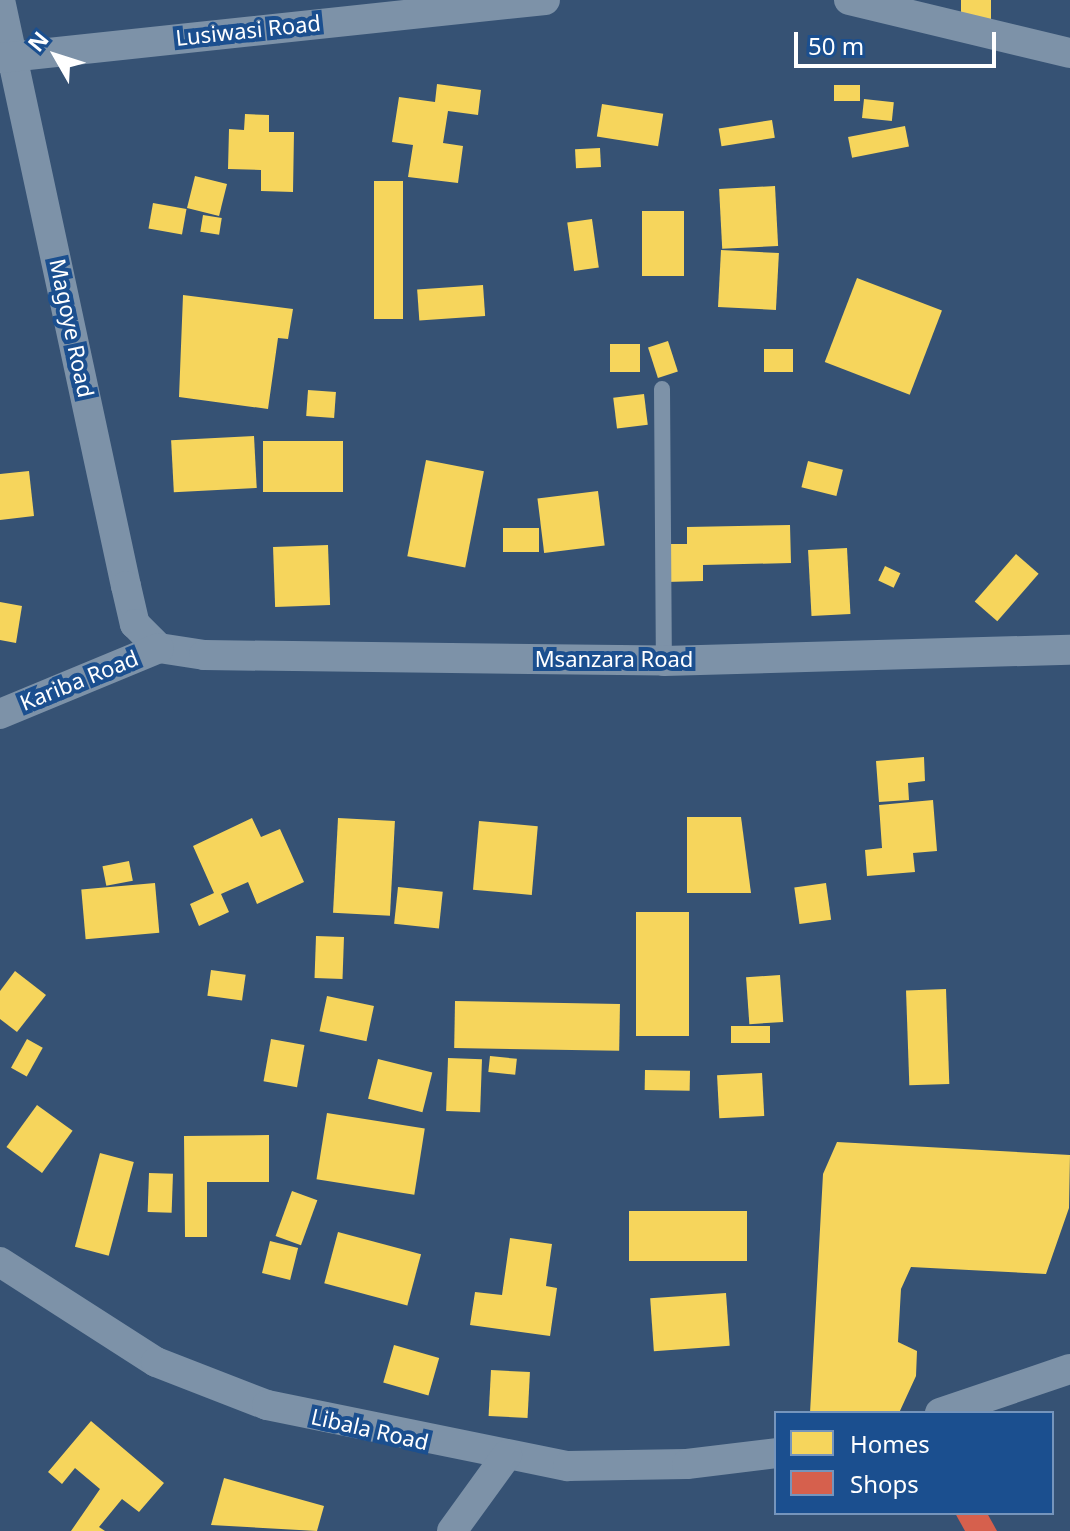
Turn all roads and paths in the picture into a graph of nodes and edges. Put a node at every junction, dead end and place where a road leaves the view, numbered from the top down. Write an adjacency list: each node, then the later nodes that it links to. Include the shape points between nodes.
1 (0, 0): 5 (street, Magoye Road)
2 (545, 0): 5 (street, Lusiwasi Road)
3 (849, 0): 4 (street)
4 (1070, 53)
5 (8, 56): 7 (street, Magoye Road, via 135,624)
6 (662, 389): 9 (lane)
7 (159, 648): 9 (street, Msanzara Road, via 204,655); 10 (street, Kariba Road)
8 (1070, 650): 9 (street, Msanzara Road)
9 (664, 661)
10 (0, 714)
11 (0, 1262): 15 (street, Libala Road, via 68,1311 212,1386 366,1430)
12 (1070, 1369): 13 (street)
13 (946, 1411)
14 (774, 1453): 15 (street, Libala Road, via 687,1464 568,1466)
15 (507, 1455): 16 (street)
16 (452, 1531)

